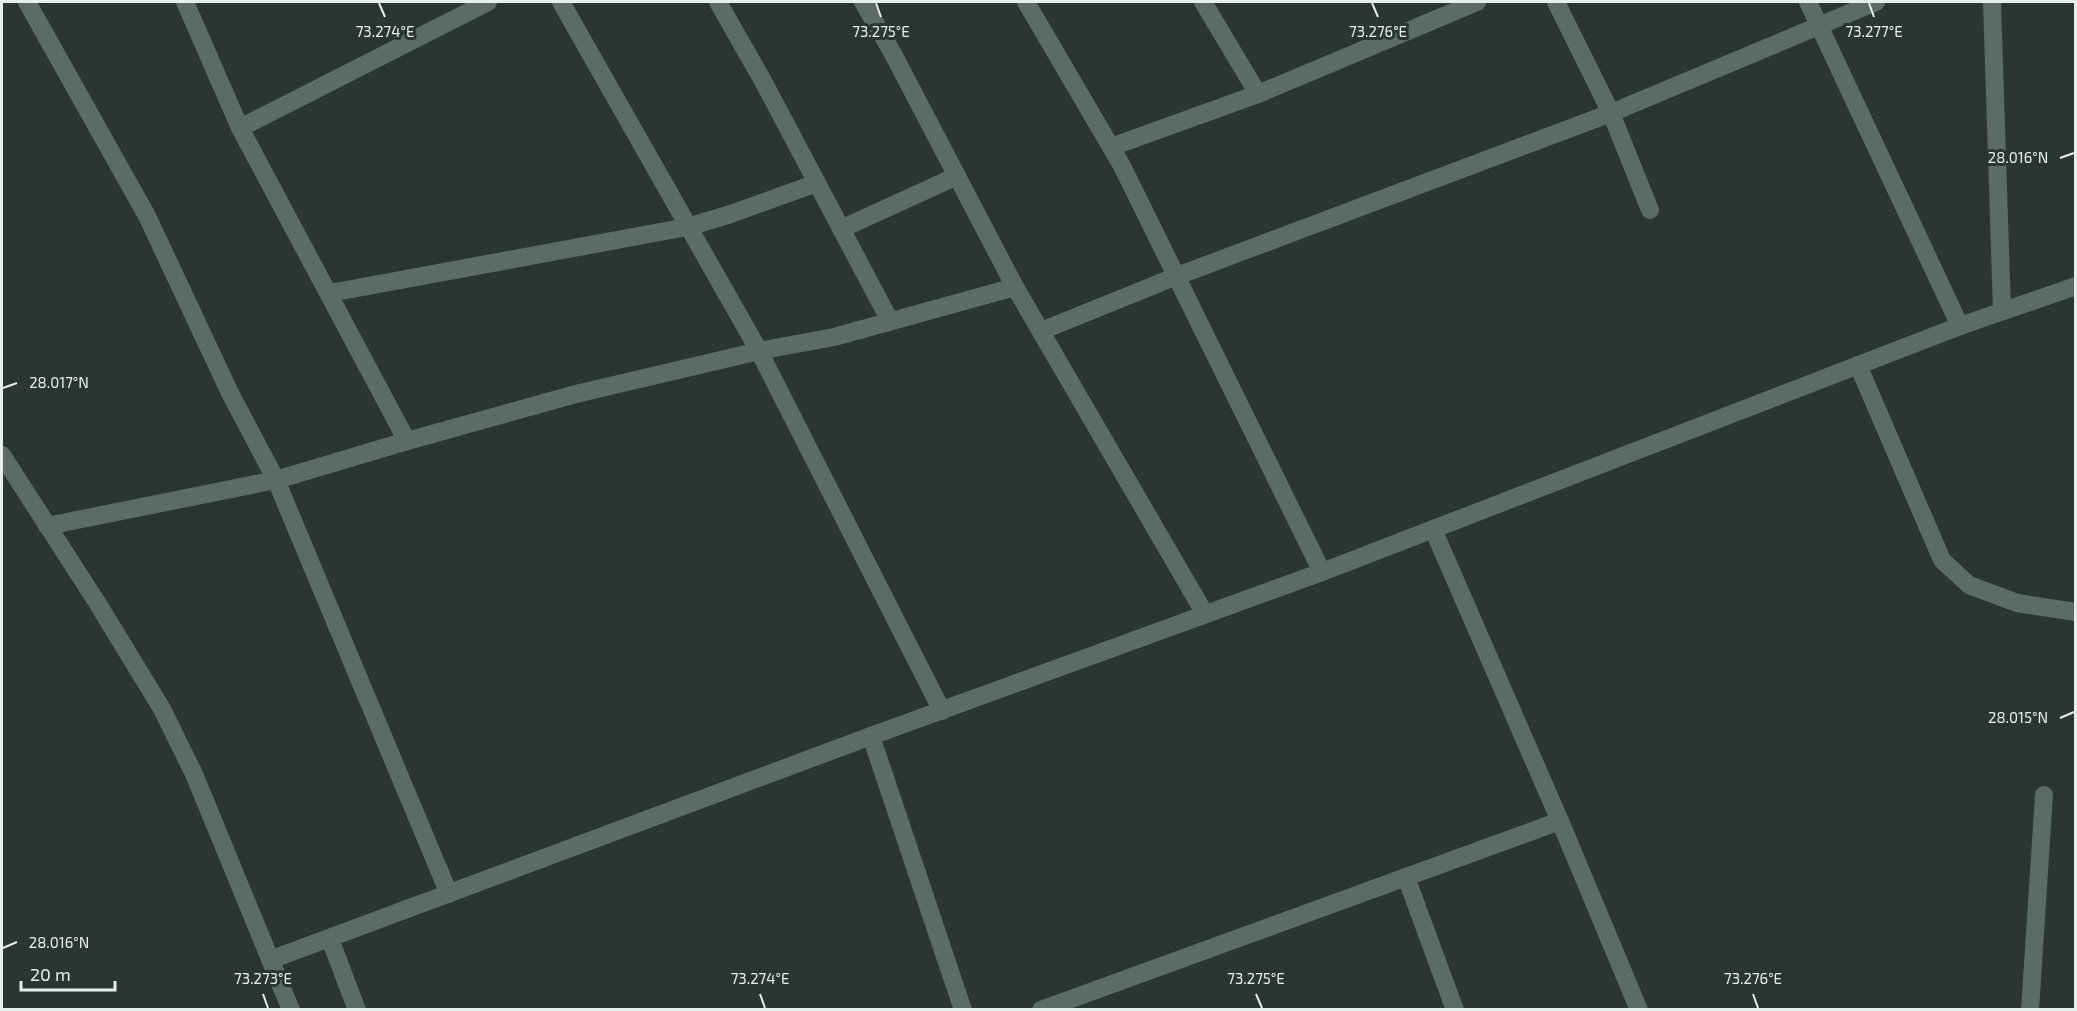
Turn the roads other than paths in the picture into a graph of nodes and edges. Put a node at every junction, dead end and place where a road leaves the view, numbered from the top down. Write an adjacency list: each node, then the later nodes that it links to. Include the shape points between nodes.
1 (27, 2): 36 (street, via 147,216 230,393)
2 (185, 2): 17 (street)
3 (488, 2): 17 (street)
4 (561, 2): 22 (street)
5 (718, 2): 20 (street)
6 (863, 2): 19 (street)
7 (1026, 2): 18 (street)
8 (1203, 2): 15 (street)
9 (1477, 2): 15 (street)
10 (1556, 2): 16 (street)
11 (1808, 2): 14 (street)
12 (1876, 2): 14 (street)
13 (1992, 2): 28 (street)
14 (1819, 24): 16 (street); 30 (street)
15 (1258, 94): 18 (street)
16 (1611, 113): 21 (street); 24 (street)
17 (240, 128): 27 (street)
18 (1111, 147): 24 (street)
19 (957, 176): 23 (street); 26 (street)
20 (817, 183): 22 (street); 23 (street)
21 (1650, 210)
22 (687, 227): 27 (street); 32 (street)
23 (841, 229): 29 (street)
24 (1177, 276): 31 (street); 39 (street)
25 (2076, 286): 28 (street)
26 (1015, 287): 29 (street); 31 (street)
27 (330, 293): 34 (street)
28 (2002, 311): 30 (street)
29 (890, 321): 32 (street, via 834,337)
30 (1960, 326): 33 (street)
31 (1041, 332): 41 (street)
32 (759, 351): 34 (street, via 576,394); 42 (street)
33 (1858, 365): 38 (street); 40 (street, via 1942,560 1969,585 2017,603)
34 (407, 441): 36 (street)
35 (2, 455): 37 (street)
36 (276, 480): 37 (street); 47 (street)
37 (55, 524): 49 (street, via 162,709)
38 (1433, 529): 39 (street); 45 (street)
39 (1322, 572): 41 (street)
40 (2076, 612)
41 (1205, 614): 42 (street)
42 (942, 711): 43 (street)
43 (871, 736): 47 (street); 52 (street)
44 (2044, 795): 56 (street)
45 (1560, 820): 46 (street); 55 (street)
46 (1406, 877): 53 (street); 54 (street)
47 (449, 894): 48 (street)
48 (323, 942): 49 (street); 51 (street)
49 (278, 958): 50 (street)
50 (291, 1010)
51 (357, 1010)
52 (963, 1010)
53 (1041, 1010)
54 (1455, 1010)
55 (1639, 1010)
56 (2030, 1010)

